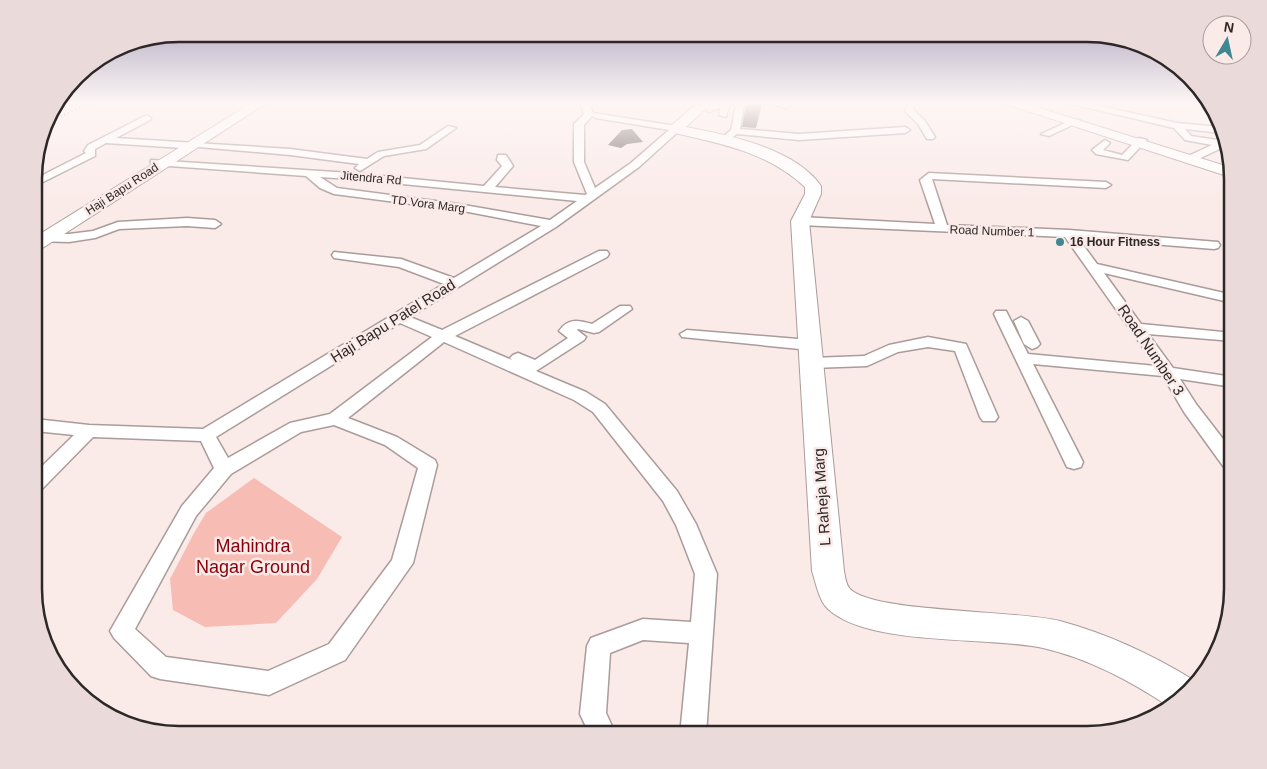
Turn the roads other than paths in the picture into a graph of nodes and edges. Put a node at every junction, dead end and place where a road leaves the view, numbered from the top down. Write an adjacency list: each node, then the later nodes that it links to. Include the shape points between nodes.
1 (108, 138): 9 (street)
2 (199, 138): 13 (street, Haji Bapu Road)
3 (437, 138): 18 (street, via 424,147 381,154)
4 (579, 138): 28 (street, via 579,162)
5 (666, 138): 28 (street, Haji Bapu Patel Road)
6 (741, 138): 29 (street, L Raheja Marg, via 786,163 813,186 813,194)
7 (1128, 138): 10 (street)
8 (1188, 138): 12 (street)
9 (104, 140): 13 (street); 25 (street, via 89,150 92,154 86,158)
10 (1141, 142): 11 (street, via 1124,158 1098,151); 15 (street)
11 (1105, 143)
12 (1219, 143)
13 (185, 146): 17 (street, Haji Bapu Road); 18 (street, via 290,152)
14 (1220, 146): 15 (street)
15 (1193, 157): 19 (street); 21 (street)
16 (502, 158): 27 (street, via 508,166)
17 (159, 162): 22 (street, Jitendra Rd); 34 (street, Haji Bapu Road)
18 (368, 162): 23 (street)
19 (1223, 165)
20 (385, 168): 24 (street)
21 (1224, 169)
22 (309, 173): 23 (street, Jitendra Rd); 31 (street, TD Vora Marg, via 334,191 458,207)
23 (351, 176): 24 (street, Jitendra Rd)
24 (373, 178): 27 (street, Jitendra Rd)
25 (42, 180)
26 (1106, 185): 32 (street, via 929,176 925,180)
27 (487, 189): 28 (street, Jitendra Rd)
28 (590, 197): 31 (street, Haji Bapu Patel Road)
29 (800, 221): 32 (street, Road Number 1); 49 (street, L Raheja Marg)
30 (215, 224): 35 (street, via 188,222 118,226 95,234)
31 (552, 224): 40 (street, Haji Bapu Patel Road)
32 (944, 229): 33 (street, Road Number 1)
33 (1069, 234): 36 (street, Road Number 1); 39 (street, Road Number 3)
34 (42, 236)
35 (42, 239)
36 (1214, 245)
37 (338, 254): 40 (street, via 401,263)
38 (603, 254): 46 (street)
39 (1093, 267): 41 (street); 45 (street, Road Number 3)
40 (455, 283): 44 (street, Haji Bapu Patel Road)
41 (1224, 297)
42 (625, 309): 46 (street, via 594,329 576,324 566,331 579,337 536,366)
43 (1001, 314): 50 (street, via 1022,331)
44 (399, 317): 46 (street); 57 (street, Haji Bapu Patel Road)
45 (1136, 328): 48 (street); 51 (street, Road Number 3)
46 (447, 334): 54 (street); 62 (street, via 599,408 670,496 686,524 706,574)
47 (687, 334): 49 (street)
48 (1224, 336)
49 (811, 354): 53 (street, via 867,361 894,348 928,342 961,347); 63 (street, L Raheja Marg, via 828,571 839,599 859,612 926,622 1039,632 1085,644)
50 (1023, 358): 51 (street); 59 (street)
51 (1168, 372): 52 (street); 58 (street, Road Number 3)
52 (1224, 381)
53 (989, 417)
54 (335, 419): 60 (street, via 296,427); 60 (street, via 391,441 428,465 402,563 338,652 269,683 160,668 122,631 189,511)
55 (42, 426): 56 (street)
56 (89, 431): 57 (street); 61 (street)
57 (206, 435): 60 (street)
58 (1224, 453)
59 (1074, 462)
60 (224, 469)
61 (42, 477)
62 (701, 632): 64 (street, via 643,629 599,646 593,714); 65 (street)
63 (1179, 692)
64 (599, 726)
65 (694, 726)

